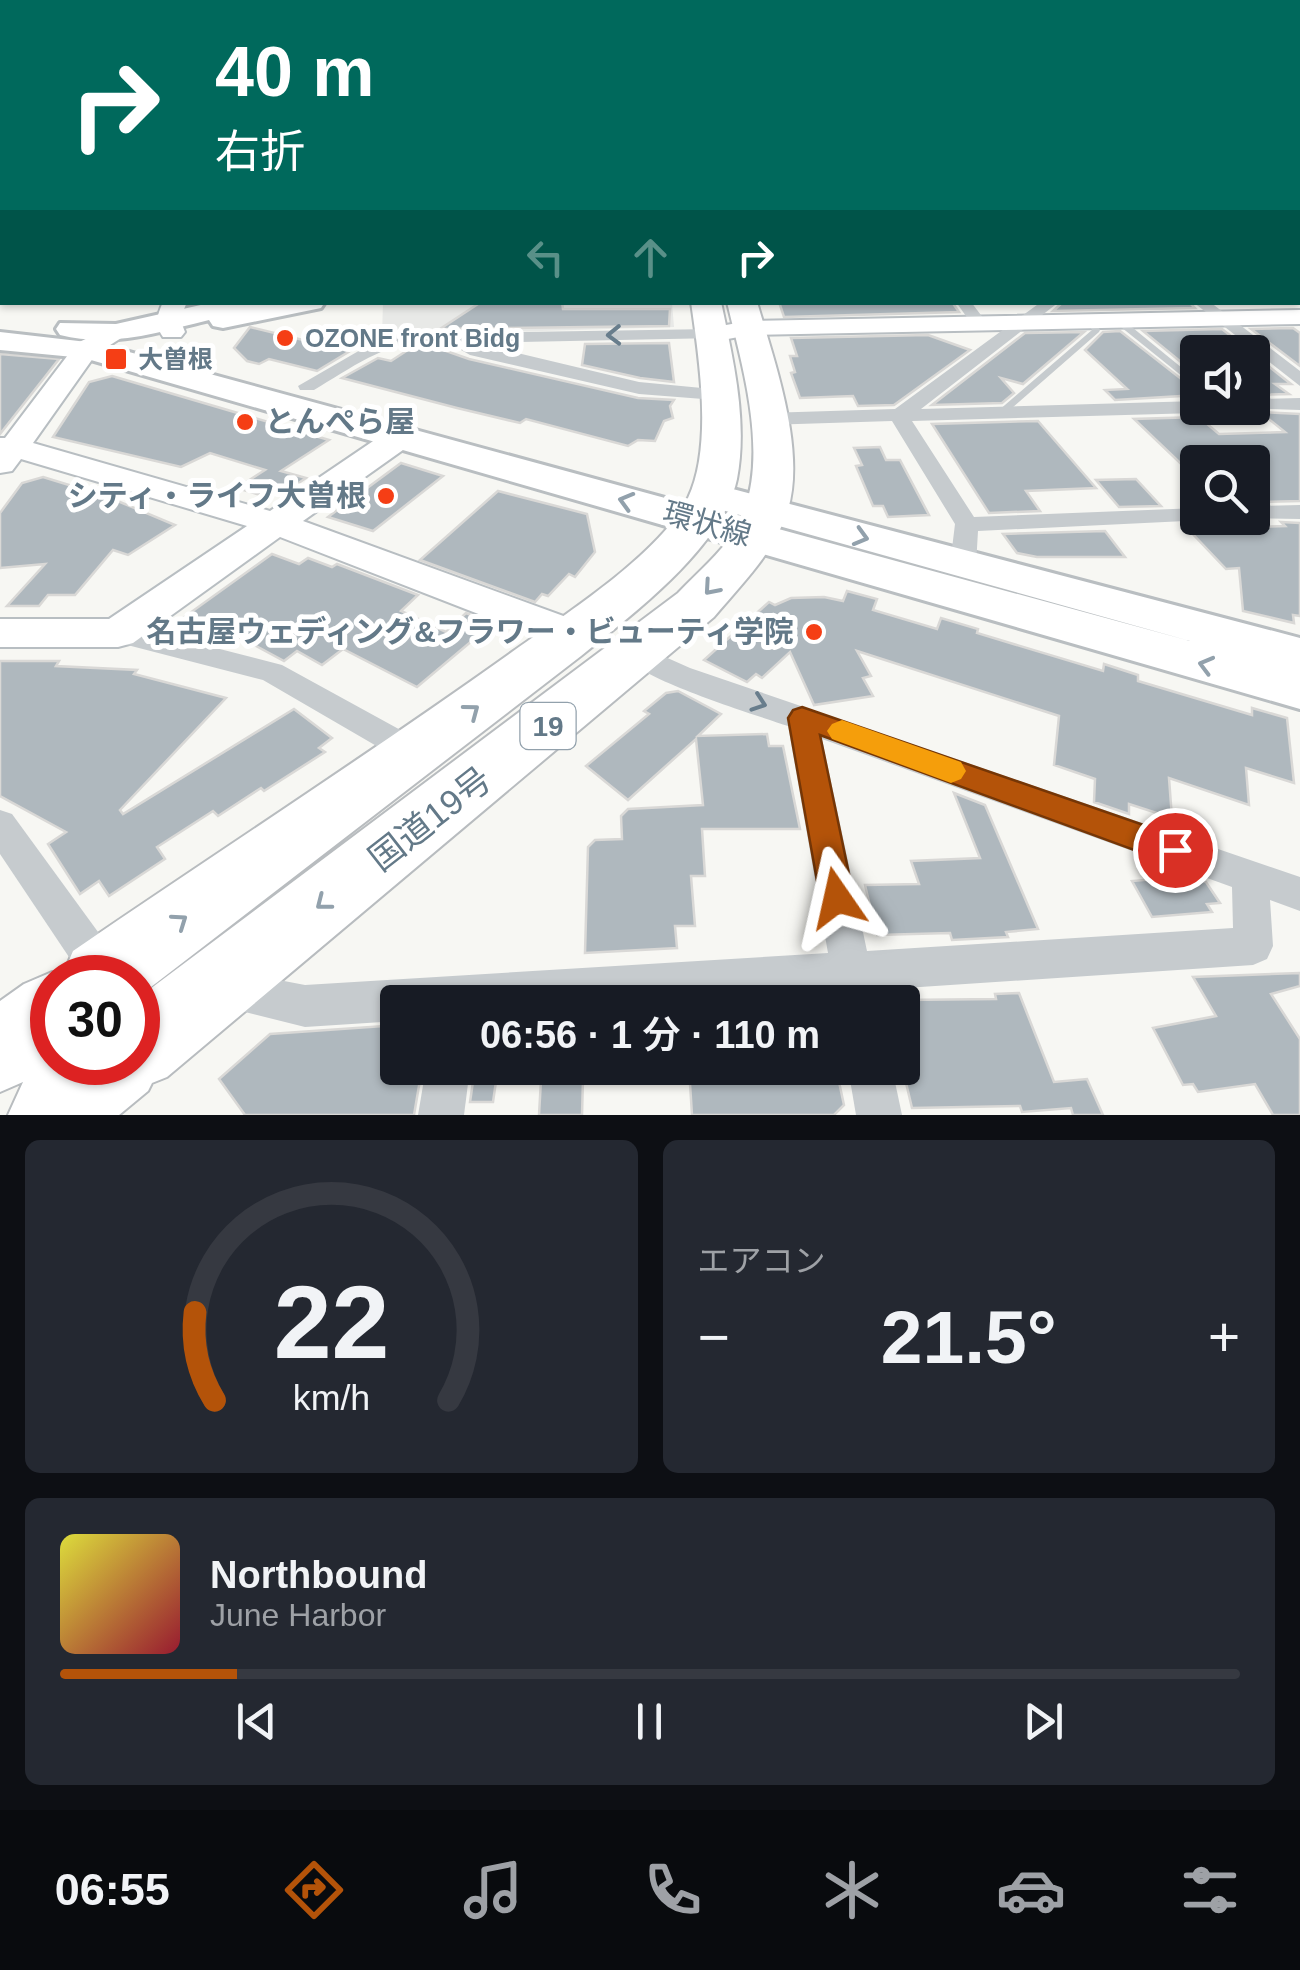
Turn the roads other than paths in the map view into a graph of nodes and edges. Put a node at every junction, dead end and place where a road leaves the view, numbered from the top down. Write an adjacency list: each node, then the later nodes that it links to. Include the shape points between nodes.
1 (240, 305): 13 (main road)
2 (292, 305): 13 (main road)
3 (965, 305): 10 (street)
4 (1048, 305): 11 (street)
5 (1210, 310): 7 (street); 9 (street); 18 (street)
6 (727, 317): 10 (street); 14 (street, one-way to 14); 22 (highway)
7 (1300, 317)
8 (1091, 321): 9 (street); 11 (street); 24 (lane, via 1096,330)
9 (1119, 321): 17 (lane)
10 (979, 323): 11 (street)
11 (1025, 323): 25 (street)
12 (0, 324): 16 (main road)
13 (166, 324): 16 (main road); 19 (main road, 環状線)
14 (454, 338): 19 (street, via 388,340); 22 (street, via 476,351)
15 (0, 341): 16 (main road)
16 (105, 346): 26 (main road, 環状線); 27 (street)
17 (1180, 371)
18 (1300, 380)
19 (307, 386): 28 (main road, 環状線)
20 (1300, 404): 21 (street)
21 (1270, 405)
22 (741, 406): 25 (street); 28 (highway); 33 (highway, via 772,470)
23 (1180, 408): 24 (street)
24 (1001, 413): 25 (street)
25 (899, 416): 34 (street)
26 (399, 438): 28 (main road, 環状線, one-way to 26); 32 (street)
27 (4, 453): 32 (street)
28 (704, 508): 33 (main road, 環状線); 37 (highway, 国道19号 / 19, via 634,585)
29 (1300, 512): 30 (street)
30 (1270, 513)
31 (1180, 517): 34 (street)
32 (274, 523): 36 (street); 37 (street)
33 (760, 524): 34 (main road, 環状線, one-way to 34); 38 (highway, 国道19号 / 19, one-way to 38, via 696,605); 40 (main road, 環状線, one-way to 33)
34 (965, 544): 39 (main road, 環状線)
35 (0, 633): 36 (street)
36 (118, 633): 42 (street, via 272,672)
37 (573, 635): 42 (highway, 国道19号 / 19, one-way to 37)
38 (636, 654): 41 (street, one-way to 41); 50 (highway, 国道19号 / 19, one-way to 50)
39 (1300, 655)
40 (1300, 690)
41 (802, 718): 44 (street); 48 (street)
42 (415, 753): 47 (highway, 国道19号 / 19, one-way to 42)
43 (0, 825): 46 (street)
44 (1250, 877): 45 (street); 49 (street, via 1253,946)
45 (1300, 894)
46 (69, 955)
47 (132, 955)
48 (854, 985)
49 (873, 985)
50 (216, 988): 51 (street, via 305,1006); 53 (highway, 国道19号 / 19)
51 (380, 1003)
52 (30, 1029): 54 (highway, 国道19号 / 19)
53 (160, 1031)
54 (0, 1051)
55 (89, 1085): 58 (highway)
56 (445, 1085): 59 (street)
57 (873, 1085): 60 (street)
58 (51, 1115)
59 (441, 1115)
60 (879, 1115)

